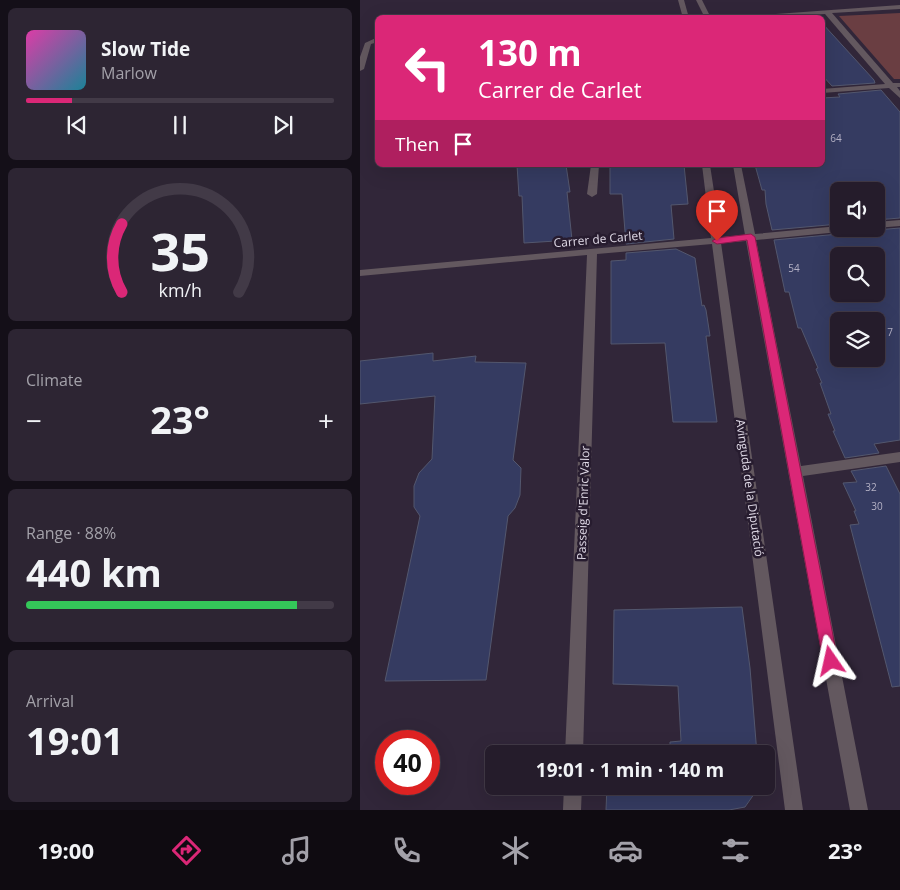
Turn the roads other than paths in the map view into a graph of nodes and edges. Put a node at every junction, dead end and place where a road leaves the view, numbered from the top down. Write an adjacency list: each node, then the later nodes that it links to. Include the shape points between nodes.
1 (681, 0): 7 (street)
2 (699, 0): 8 (street)
3 (876, 0): 5 (street)
4 (900, 7): 5 (street)
5 (885, 8): 6 (street)
6 (826, 12): 9 (street); 13 (street)
7 (685, 15)
8 (706, 15)
9 (776, 15)
10 (375, 40): 11 (street, via 368,43)
11 (360, 69)
12 (900, 85): 13 (street)
13 (891, 86): 14 (street); 15 (street)
14 (825, 91)
15 (900, 96)
16 (595, 167): 19 (street)
17 (706, 167): 24 (street, Avinguda de la Diputació)
18 (737, 167): 23 (street)
19 (592, 194)
20 (900, 223): 21 (street)
21 (885, 224)
22 (830, 230): 23 (street, Carrer de Carlet)
23 (751, 237): 24 (street, Carrer de Carlet); 28 (street)
24 (717, 241): 25 (street, Carrer de Carlet); 32 (street, Avinguda de la Diputació)
25 (592, 252): 26 (street, Carrer de Carlet); 29 (street, Passeig d'Enric Valor)
26 (360, 273)
27 (900, 457): 28 (street)
28 (795, 472): 33 (street)
29 (574, 745)
30 (573, 795): 31 (street)
31 (572, 810)
32 (794, 810)
33 (859, 810)

